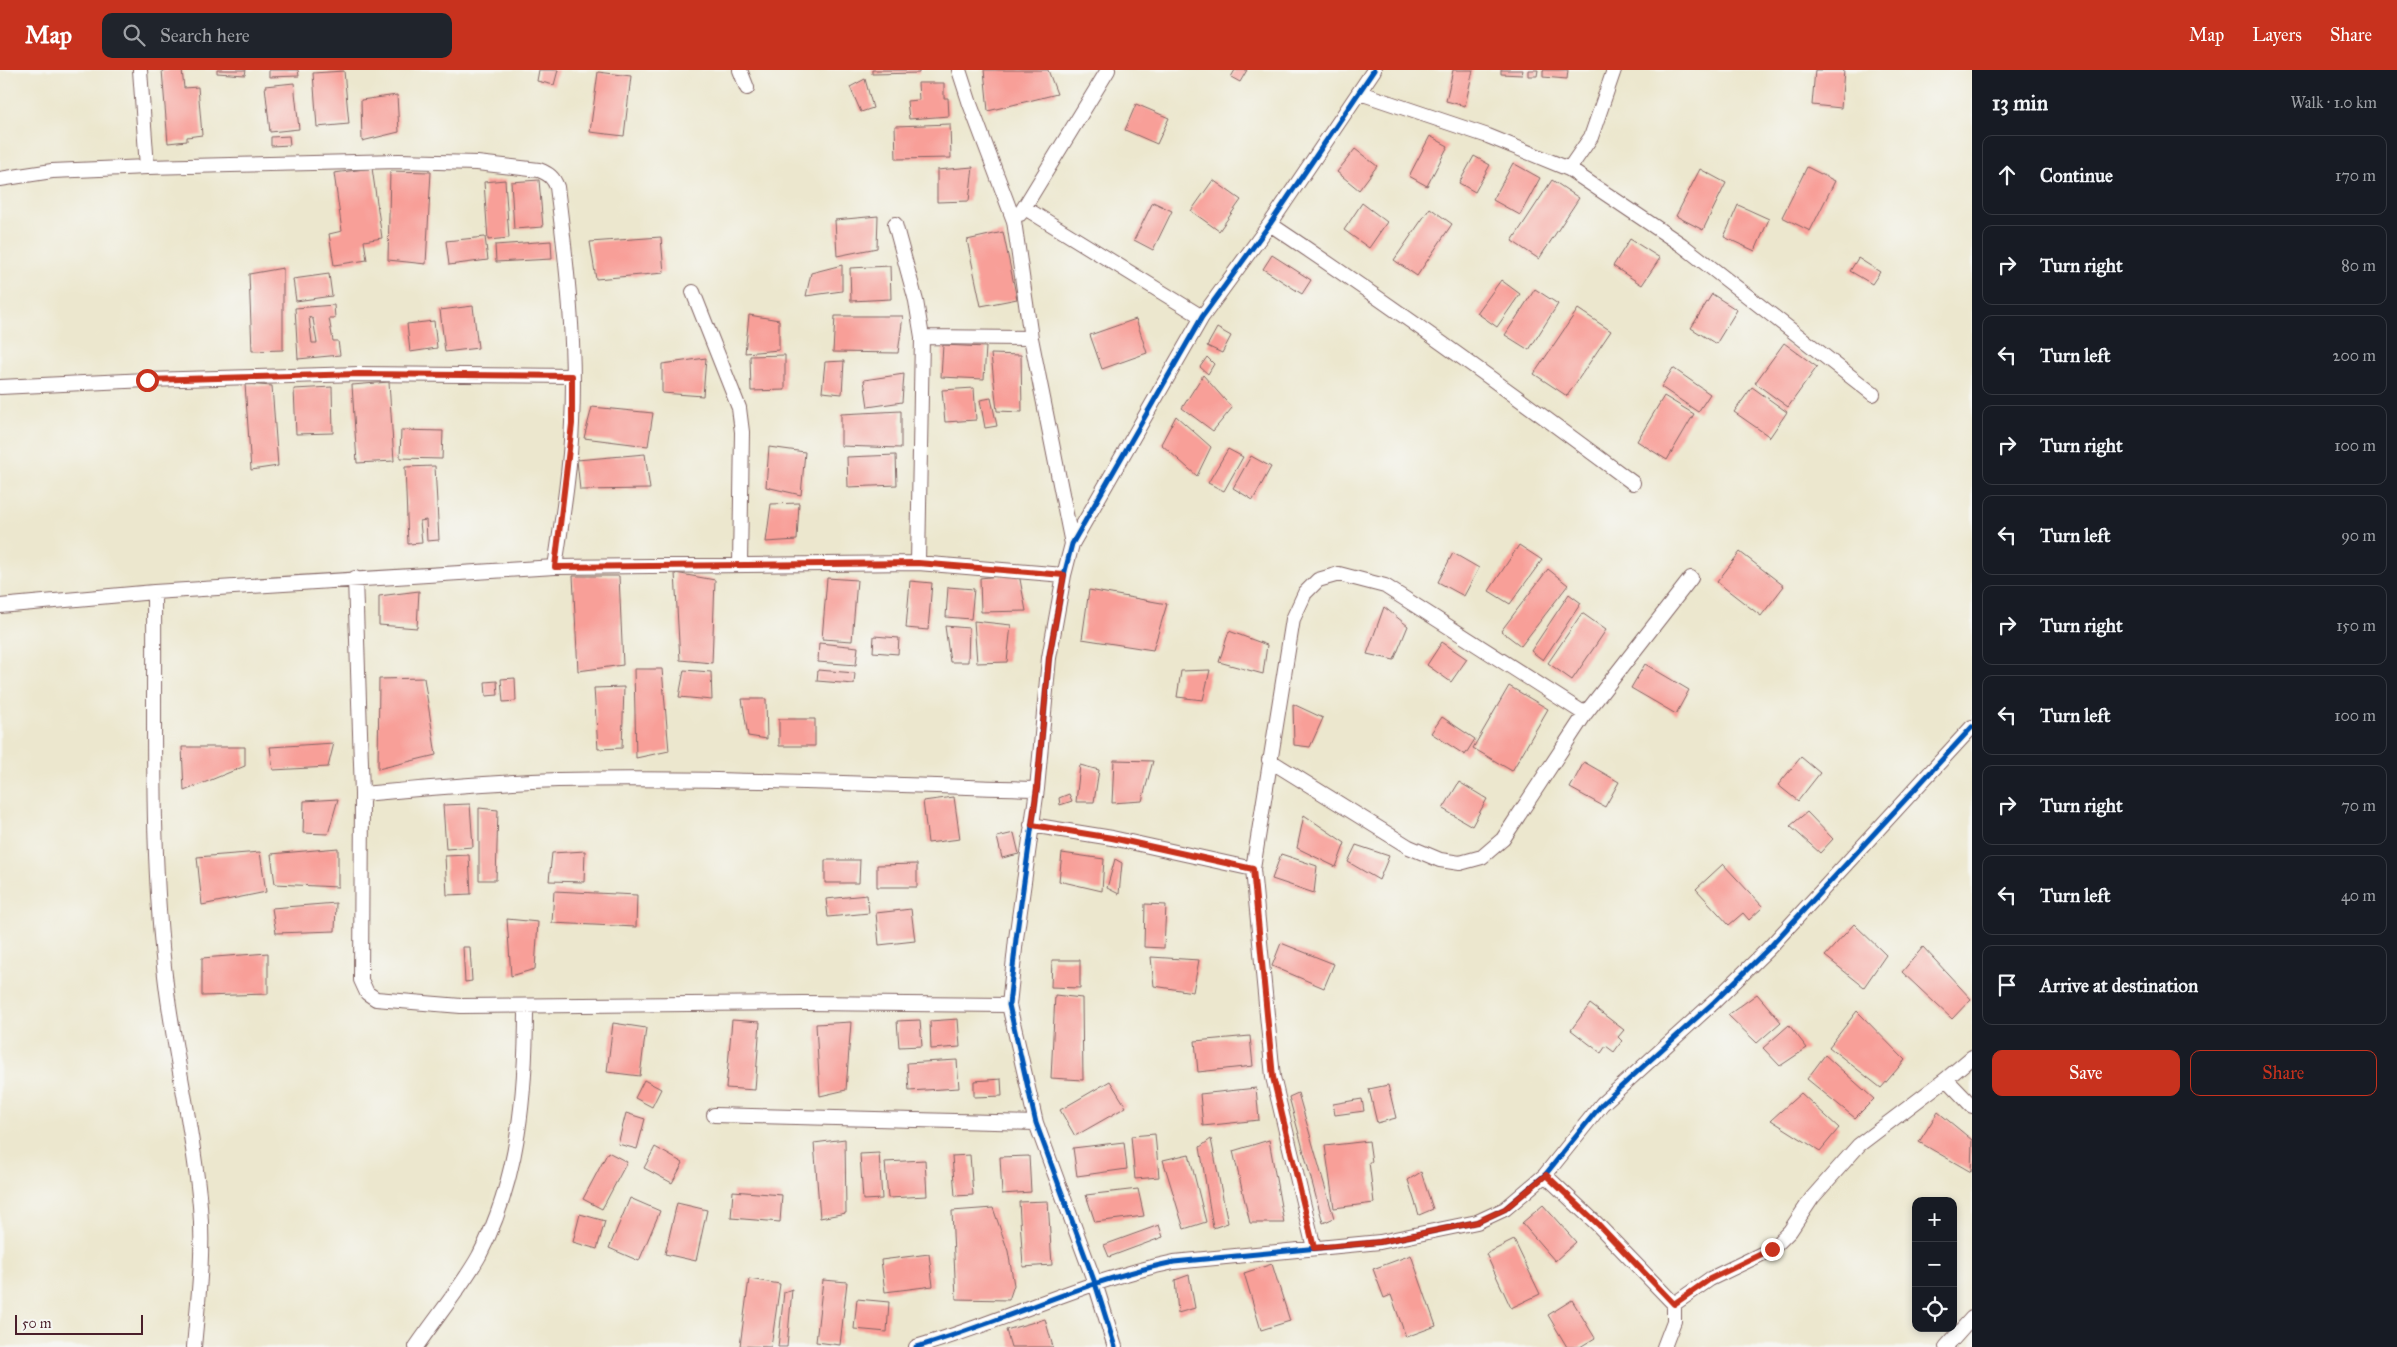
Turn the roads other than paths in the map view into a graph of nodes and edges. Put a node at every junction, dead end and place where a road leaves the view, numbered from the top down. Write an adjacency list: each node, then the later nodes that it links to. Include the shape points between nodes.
1 (140, 70): 9 (street)
2 (740, 70): 7 (street)
3 (959, 70): 13 (street)
4 (1108, 70): 12 (street)
5 (1374, 70): 8 (street)
6 (1614, 70): 10 (street, via 1591,137)
7 (747, 88)
8 (1360, 93): 10 (street, via 1488,136); 15 (street)
9 (147, 166): 11 (street, via 52,171); 20 (street, via 399,161 477,163 547,173 553,178 556,188 567,265)
10 (1569, 169): 22 (street, via 1682,245)
11 (0, 179)
12 (1025, 208): 13 (street); 17 (street)
13 (1014, 221): 19 (street)
14 (895, 224): 18 (street, via 916,301)
15 (1270, 224): 17 (street); 23 (street, via 1487,374)
16 (693, 292): 26 (street, via 739,408 742,432)
17 (1202, 317): 24 (street)
18 (922, 337): 19 (street); 25 (street)
19 (1032, 338): 24 (street)
20 (572, 376): 21 (street, via 359,374); 27 (street, via 572,424)
21 (0, 388)
22 (1873, 394)
23 (1633, 483)
24 (1072, 544): 28 (street)
25 (918, 563): 26 (street); 28 (street)
26 (740, 564): 27 (street)
27 (555, 567): 29 (street)
28 (1064, 575): 36 (street, via 1049,658)
29 (355, 578): 31 (street); 37 (street)
30 (1691, 578): 33 (street)
31 (154, 592): 32 (street); 52 (street, via 155,854 166,984 200,1209 200,1271)
32 (0, 606)
33 (1585, 714): 35 (street, via 1502,839 1482,857 1460,863 1440,860 1409,847); 35 (street, via 1385,586 1339,574 1318,580 1305,593 1292,619)
34 (1972, 727): 47 (street, via 1769,948 1602,1104)
35 (1269, 760): 39 (street)
36 (1037, 788): 37 (street, via 658,779 556,780); 38 (street)
37 (362, 794): 41 (street, via 361,980 367,993 385,1000)
38 (1032, 825): 39 (street, via 1112,838); 40 (street)
39 (1253, 869): 48 (street, via 1273,1077)
40 (1009, 1006): 41 (street, via 804,1003); 46 (street)
41 (526, 1007): 53 (street, via 521,1120 498,1214 478,1257)
42 (1972, 1058): 43 (street)
43 (1946, 1079): 44 (street); 50 (street, via 1859,1145 1812,1198 1790,1232 1772,1249 1710,1279)
44 (1972, 1106)
45 (714, 1115): 46 (street)
46 (1036, 1123): 49 (street)
47 (1546, 1175): 48 (street, via 1505,1209 1477,1222 1380,1242); 50 (street)
48 (1314, 1248): 49 (street, via 1174,1262)
49 (1095, 1283): 54 (street, via 1033,1308); 55 (street)
50 (1674, 1304): 56 (street, via 1674,1321)
51 (1972, 1318): 57 (street)
52 (194, 1347)
53 (416, 1347)
54 (916, 1347)
55 (1116, 1347)
56 (1664, 1347)
57 (1946, 1347)

